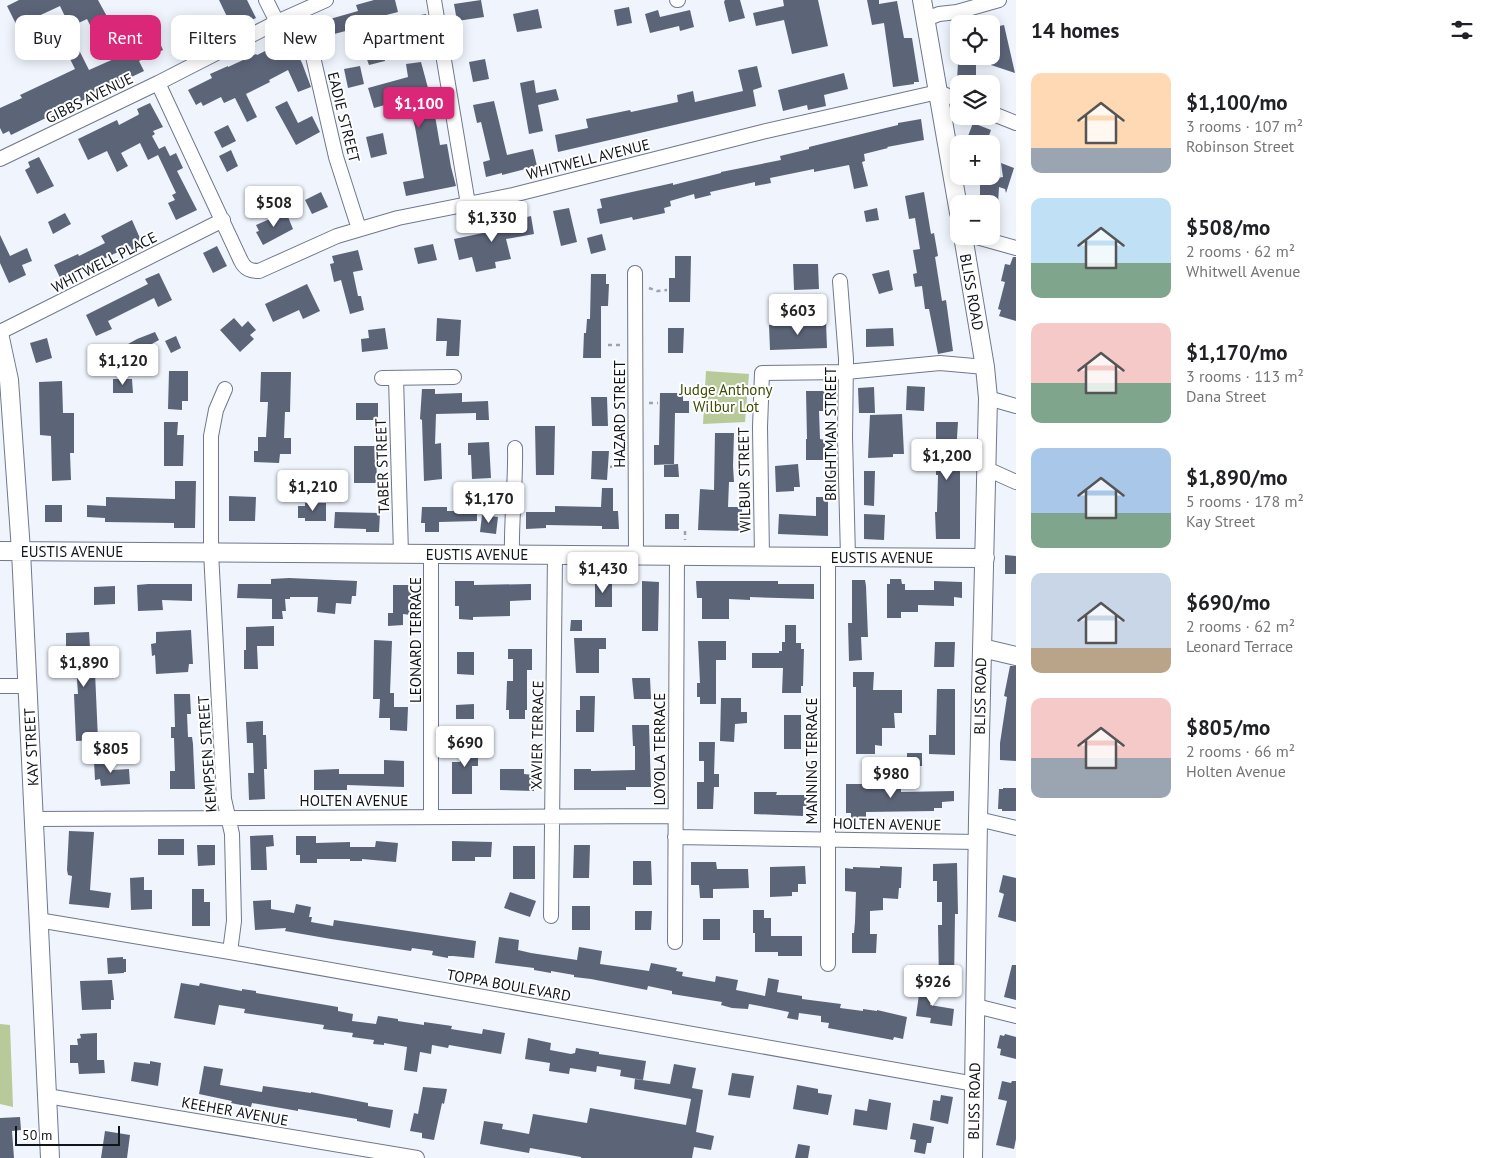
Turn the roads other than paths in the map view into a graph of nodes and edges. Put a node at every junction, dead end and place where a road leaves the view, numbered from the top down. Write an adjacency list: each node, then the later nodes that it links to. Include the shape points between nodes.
1 (266, 0): 7 (street)
2 (326, 0): 6 (street, GIBBS AVENUE)
3 (434, 0): 18 (street)
4 (922, 0): 9 (street)
5 (999, 0): 9 (street)
6 (301, 12): 8 (street, GIBBS AVENUE); 20 (street, EADIE STREET, via 336,157)
7 (274, 15)
8 (294, 15)
9 (926, 19): 12 (street)
10 (265, 28): 11 (street, GIBBS AVENUE)
11 (158, 83): 16 (street, GIBBS AVENUE); 19 (street)
12 (938, 92): 13 (street); 17 (street); 18 (street, WHITWELL AVENUE)
13 (950, 97)
14 (1000, 117): 15 (street)
15 (1016, 123)
16 (0, 159)
17 (956, 195)
18 (468, 204): 20 (street, WHITWELL AVENUE)
19 (223, 220): 20 (street, WHITWELL AVENUE, via 244,267 251,271 259,271); 26 (street, WHITWELL PLACE)
20 (359, 229)
21 (1000, 244): 23 (street)
22 (965, 245): 28 (street, BLISS ROAD)
23 (1016, 248)
24 (635, 277): 45 (street, HAZARD STREET)
25 (840, 281): 30 (street, BRIGHTMAN STREET)
26 (0, 332)
27 (0, 338): 29 (street, KAY STREET)
28 (985, 367): 30 (street, via 940,363); 33 (street, BLISS ROAD)
29 (4, 372): 39 (street, KAY STREET)
30 (846, 372): 47 (street, WILBUR STREET, via 762,372); 49 (street, BRIGHTMAN STREET)
31 (454, 378): 41 (street, TABER STREET, via 389,378)
32 (225, 389): 40 (street, KEMPSEN STREET, via 216,410 211,436)
33 (988, 398): 34 (street); 36 (street, BLISS ROAD)
34 (1016, 406)
35 (515, 448): 43 (street)
36 (987, 469): 37 (street); 50 (street, BLISS ROAD)
37 (1016, 482)
38 (0, 551): 39 (street, EUSTIS AVENUE)
39 (21, 551): 40 (street, EUSTIS AVENUE); 54 (street, KAY STREET)
40 (211, 552): 41 (street, EUSTIS AVENUE); 58 (street, KEMPSEN STREET, via 224,799)
41 (400, 554): 42 (street, EUSTIS AVENUE)
42 (431, 554): 43 (street, EUSTIS AVENUE); 55 (street, LEONARD TERRACE)
43 (512, 554): 44 (street, EUSTIS AVENUE)
44 (555, 555): 45 (street, EUSTIS AVENUE); 56 (street, XAVIER TERRACE)
45 (636, 556): 46 (street, EUSTIS AVENUE)
46 (677, 556): 47 (street, EUSTIS AVENUE); 57 (street, LOYOLA TERRACE)
47 (762, 556): 48 (street, EUSTIS AVENUE)
48 (828, 557): 49 (street, EUSTIS AVENUE); 63 (street, MANNING TERRACE)
49 (848, 557): 50 (street, EUSTIS AVENUE)
50 (985, 558): 51 (street, BLISS ROAD)
51 (982, 648): 52 (street); 60 (street, BLISS ROAD)
52 (1016, 656)
53 (0, 686): 54 (street)
54 (28, 686): 59 (street, KAY STREET)
55 (431, 816): 56 (street, HOLTEN AVENUE); 58 (street, HOLTEN AVENUE)
56 (552, 816): 57 (street, HOLTEN AVENUE); 65 (street, XAVIER TERRACE)
57 (675, 816): 62 (street, LOYOLA TERRACE)
58 (228, 817): 59 (street, HOLTEN AVENUE); 68 (street, KEMPSEN STREET, via 232,834 234,922)
59 (34, 819): 66 (street, KAY STREET)
60 (978, 819): 61 (street); 64 (street, BLISS ROAD)
61 (1016, 828)
62 (675, 837): 63 (street, HOLTEN AVENUE); 67 (street, LOYOLA TERRACE)
63 (828, 839): 64 (street, HOLTEN AVENUE); 69 (street, MANNING TERRACE)
64 (978, 842): 70 (street, BLISS ROAD)
65 (550, 916)
66 (38, 920): 68 (street, TOPPA BOULEVARD); 73 (street, KAY STREET)
67 (674, 942)
68 (230, 952): 72 (street, TOPPA BOULEVARD)
69 (828, 964)
70 (976, 1006): 71 (street); 72 (street, BLISS ROAD)
71 (1016, 1016)
72 (975, 1084): 76 (street, BLISS ROAD)
73 (47, 1096): 74 (street, KAY STREET); 75 (street, KEEHER AVENUE)
74 (50, 1158)
75 (417, 1158)
76 (973, 1158)

